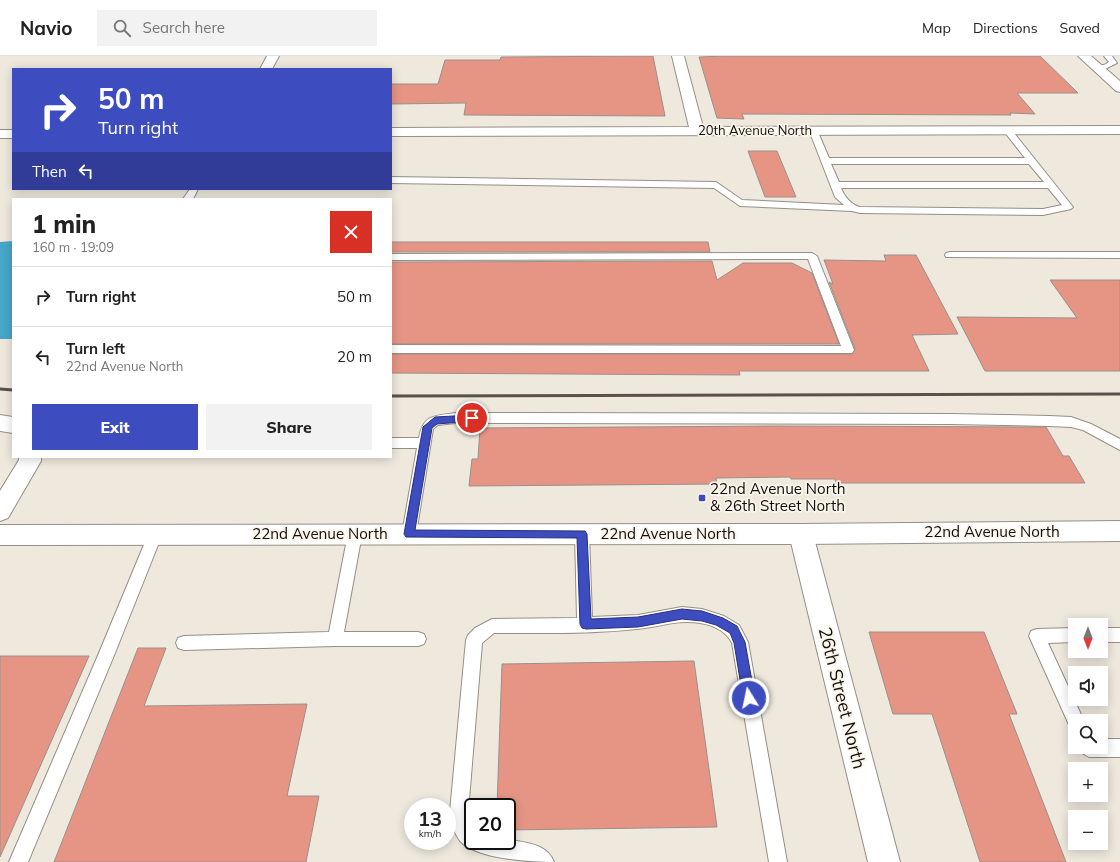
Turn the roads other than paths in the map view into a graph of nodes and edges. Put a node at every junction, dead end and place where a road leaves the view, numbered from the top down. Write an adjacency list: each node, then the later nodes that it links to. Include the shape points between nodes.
1 (273, 56): 6 (street)
2 (678, 56): 8 (street)
3 (1084, 56): 5 (street)
4 (1108, 56): 5 (lane, via 1113,63 1105,67)
5 (1096, 67): 7 (street)
6 (267, 68)
7 (1118, 84)
8 (697, 130): 9 (street, 20th Avenue North); 12 (street, 20th Avenue North)
9 (813, 130): 10 (street, 20th Avenue North); 15 (lane)
10 (1007, 130): 11 (street, 20th Avenue North); 16 (lane)
11 (1120, 130)
12 (392, 132)
13 (0, 134): 14 (street)
14 (12, 134)
15 (825, 161): 16 (lane); 18 (lane)
16 (1032, 161): 19 (lane)
17 (392, 180): 20 (lane, via 716,185 740,203)
18 (835, 185): 19 (lane); 20 (lane, via 840,197)
19 (1051, 185): 20 (lane, via 1068,207 1043,212)
20 (853, 208)
21 (950, 255): 22 (lane)
22 (1120, 255)
23 (392, 257): 24 (lane, via 812,256 848,350)
24 (392, 349)
25 (0, 423): 26 (street)
26 (12, 425)
27 (392, 443): 28 (lane)
28 (425, 443): 29 (lane, via 427,427 435,420 456,418 950,419 1072,422); 34 (lane)
29 (1120, 445)
30 (30, 458): 31 (street)
31 (0, 511)
32 (1120, 532): 36 (street, 22nd Avenue North)
33 (355, 534): 34 (street, 22nd Avenue North); 38 (street, 22nd Avenue North); 43 (lane)
34 (409, 534): 35 (street, 22nd Avenue North)
35 (582, 534): 36 (street, 22nd Avenue North); 39 (lane)
36 (801, 534): 54 (street, 26th Street North)
37 (0, 535): 38 (street, 22nd Avenue North)
38 (156, 535): 51 (lane)
39 (586, 624): 49 (lane, via 492,626 474,640 459,812); 53 (lane, via 638,622 682,614 719,621 734,630 740,642)
40 (1120, 634): 42 (lane)
41 (1068, 635): 46 (lane, via 1037,636)
42 (1108, 635)
43 (335, 639): 44 (lane); 45 (lane)
44 (418, 639)
45 (184, 643)
46 (1073, 714)
47 (1108, 748): 48 (lane)
48 (1120, 748)
49 (464, 831)
50 (516, 850): 52 (lane, via 537,855)
51 (18, 862)
52 (545, 862)
53 (778, 862)
54 (884, 862)

